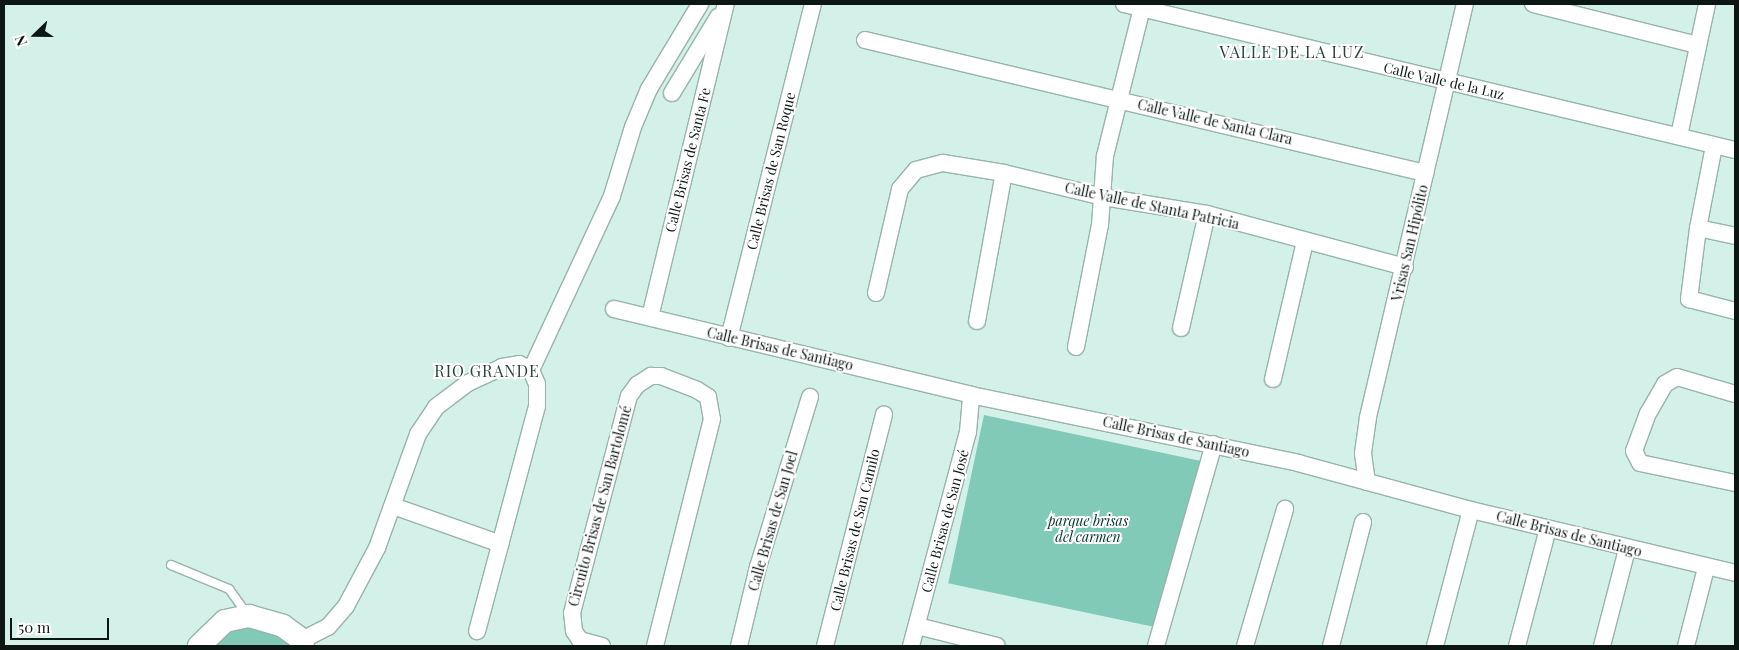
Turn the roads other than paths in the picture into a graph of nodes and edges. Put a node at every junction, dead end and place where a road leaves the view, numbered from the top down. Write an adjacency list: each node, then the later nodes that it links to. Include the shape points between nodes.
1 (700, 4): 33 (street, via 648,89 612,196)
2 (813, 4): 31 (street, Calle Brisas de San Roque)
3 (1124, 4): 8 (street, Calle Valle de la Luz)
4 (1465, 4): 11 (street, Vrisas San Hipólito)
5 (1533, 4): 10 (street)
6 (1707, 4): 10 (street)
7 (725, 5): 12 (street, via 678,78); 28 (street, Calle Brisas de Santa Fe)
8 (1142, 8): 11 (street, Calle Valle de la Luz); 13 (street)
9 (865, 40): 13 (street, Calle Valle de Santa Clara)
10 (1698, 45): 14 (street)
11 (1446, 82): 14 (street, Calle Valle de la Luz); 18 (street, Vrisas San Hipólito)
12 (672, 93)
13 (1117, 99): 18 (street, Calle Valle de Santa Clara); 19 (street, via 1105,156)
14 (1679, 136): 15 (street, Calle Valle de la Luz)
15 (1714, 146): 16 (street, Calle Valle de la Luz); 21 (street)
16 (1735, 150)
17 (1004, 173): 19 (street, Calle Valle de Stanta Patricia); 25 (street, Calle Valle de Stanta Patricia, via 957,163 926,166 908,176 900,190); 29 (street)
18 (1425, 173): 24 (street, Vrisas San Hipólito)
19 (1103, 197): 20 (street, Calle Valle de Stanta Patricia); 32 (street)
20 (1206, 214): 23 (street, Calle Valle de Stanta Patricia); 30 (street)
21 (1698, 228): 22 (street); 27 (street, via 1689,299)
22 (1735, 236)
23 (1305, 241): 24 (street, Calle Valle de Stanta Patricia); 34 (street)
24 (1406, 267): 40 (street, Vrisas San Hipólito, via 1367,424 1363,453)
25 (876, 293)
26 (614, 309): 28 (street, Calle Brisas de Santiago)
27 (1735, 310)
28 (650, 317): 31 (street, Calle Brisas de Santiago)
29 (977, 321)
30 (1181, 328)
31 (730, 338): 36 (street, Calle Brisas de Santiago)
32 (1076, 347)
33 (525, 367): 42 (street, via 489,372 452,392 436,406 418,434); 47 (street, via 537,384 538,406)
34 (1273, 379)
35 (1735, 394): 41 (street, via 1677,377 1665,384 1640,429 1634,452 1640,463)
36 (971, 395): 39 (street, Calle Brisas de Santiago); 53 (street, Calle Brisas de San José, via 968,432)
37 (810, 397): 59 (street, Calle Brisas de San Joel, via 758,567)
38 (884, 414): 60 (street, Calle Brisas de San Camilo)
39 (1214, 444): 40 (street, Calle Brisas de Santiago); 63 (street)
40 (1367, 482): 44 (street, Calle Brisas de Santiago)
41 (1735, 483)
42 (394, 506): 47 (street); 55 (street, via 377,548 346,606 328,627)
43 (1285, 509): 64 (street)
44 (1471, 510): 46 (street, Calle Brisas de Santiago); 66 (street)
45 (1363, 522): 65 (street)
46 (1548, 529): 48 (street, Calle Brisas de Santiago); 67 (street)
47 (501, 544): 54 (street)
48 (1627, 549): 50 (street, Calle Brisas de Santiago); 68 (street)
49 (171, 565): 52 (lane, via 229,589)
50 (1706, 568): 51 (street, Calle Brisas de Santiago); 69 (street)
51 (1735, 573)
52 (249, 616): 55 (street, via 283,626); 56 (street, via 225,621)
53 (917, 626): 61 (street, Calle Brisas de San José); 62 (street)
54 (477, 631)
55 (302, 643)
56 (199, 646)
57 (602, 646): 58 (street, Circuito Brisas de San Bartolomé, via 580,640 574,631 572,613 629,396 636,385 651,376 661,376 708,397 712,419)
58 (655, 646)
59 (739, 646)
60 (825, 646)
61 (912, 646)
62 (997, 646)
63 (1156, 646)
64 (1245, 646)
65 (1331, 646)
66 (1435, 646)
67 (1517, 646)
68 (1602, 646)
69 (1686, 646)

